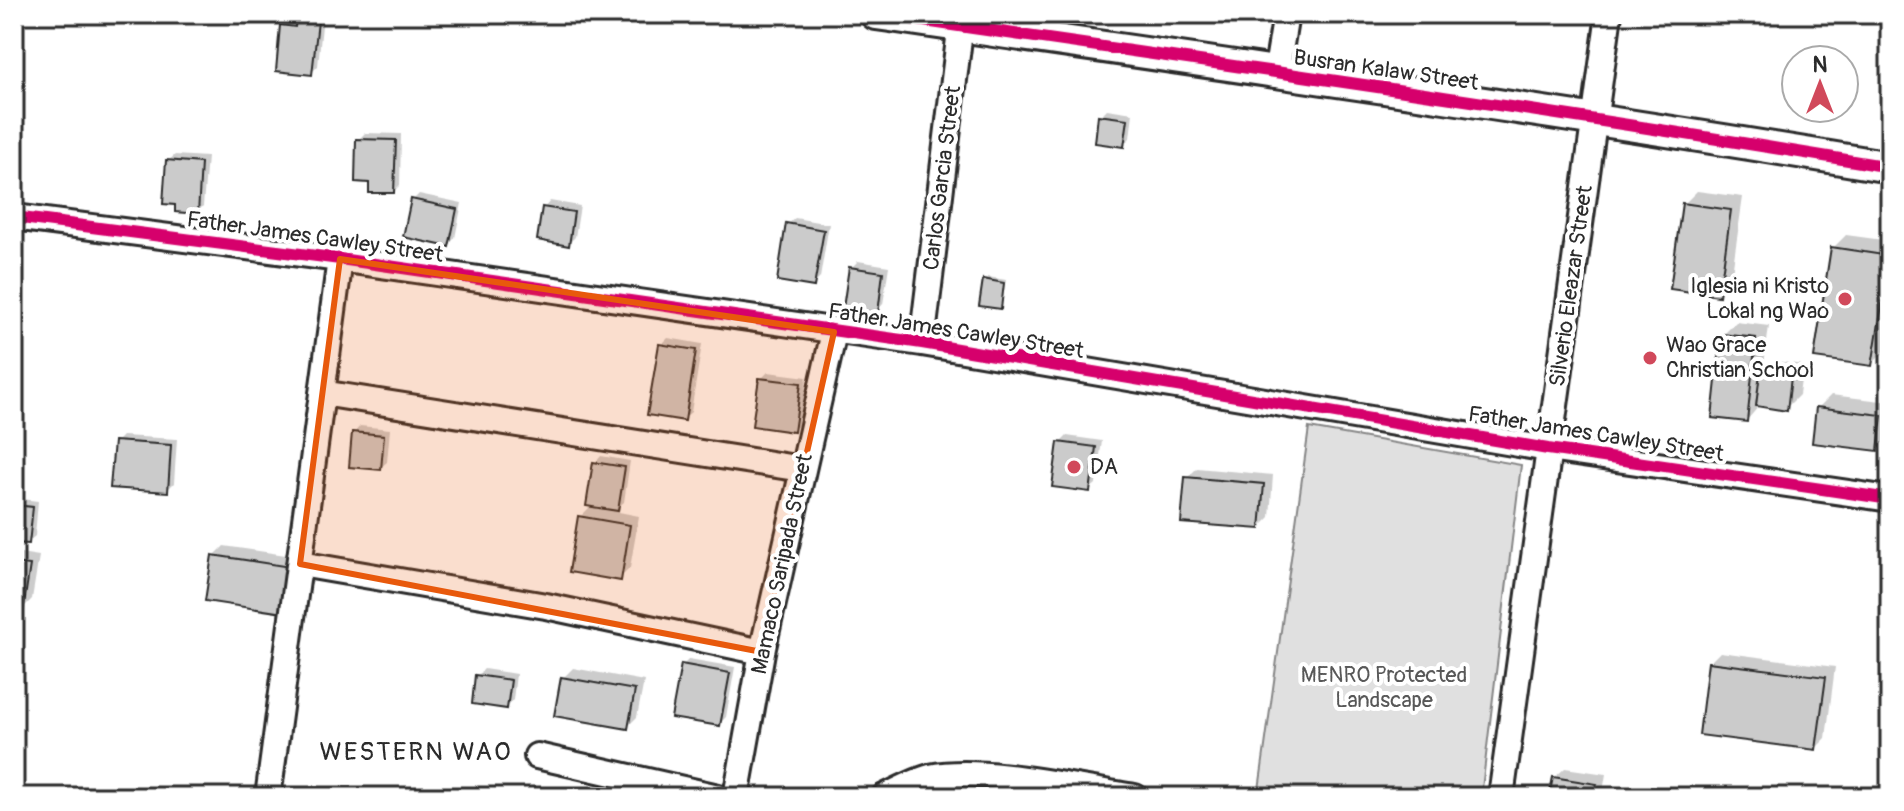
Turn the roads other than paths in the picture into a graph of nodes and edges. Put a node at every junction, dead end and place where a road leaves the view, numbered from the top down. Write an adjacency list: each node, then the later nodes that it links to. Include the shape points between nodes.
1 (876, 14): 4 (street, Busran Kalaw Street)
2 (1286, 14): 5 (street)
3 (1609, 14): 6 (street, Silverio Eleazar Street)
4 (961, 20): 5 (street, Busran Kalaw Street); 11 (street, Carlos Garcia Street)
5 (1276, 75): 6 (street, Busran Kalaw Street)
6 (1595, 118): 7 (street, Busran Kalaw Street); 13 (street, Silverio Eleazar Street)
7 (1890, 167)
8 (14, 217): 9 (street, Father James Cawley Street)
9 (340, 259): 10 (street, Father James Cawley Street); 12 (street)
10 (834, 332): 11 (street, Father James Cawley Street); 14 (street, Mamaco Saripada Street)
11 (922, 343): 13 (street, Father James Cawley Street)
12 (322, 393): 14 (street); 16 (street)
13 (1548, 449): 15 (street, Father James Cawley Street); 24 (street, Silverio Eleazar Street)
14 (802, 469): 17 (street, Mamaco Saripada Street)
15 (1890, 499)
16 (300, 564): 17 (street, via 546,606); 19 (street)
17 (762, 652): 21 (street, Mamaco Saripada Street)
18 (537, 756): 20 (street)
19 (268, 797)
20 (718, 797)
21 (736, 797)
22 (884, 797): 23 (street, via 929,777 981,775)
23 (1135, 797)
24 (1501, 797)

